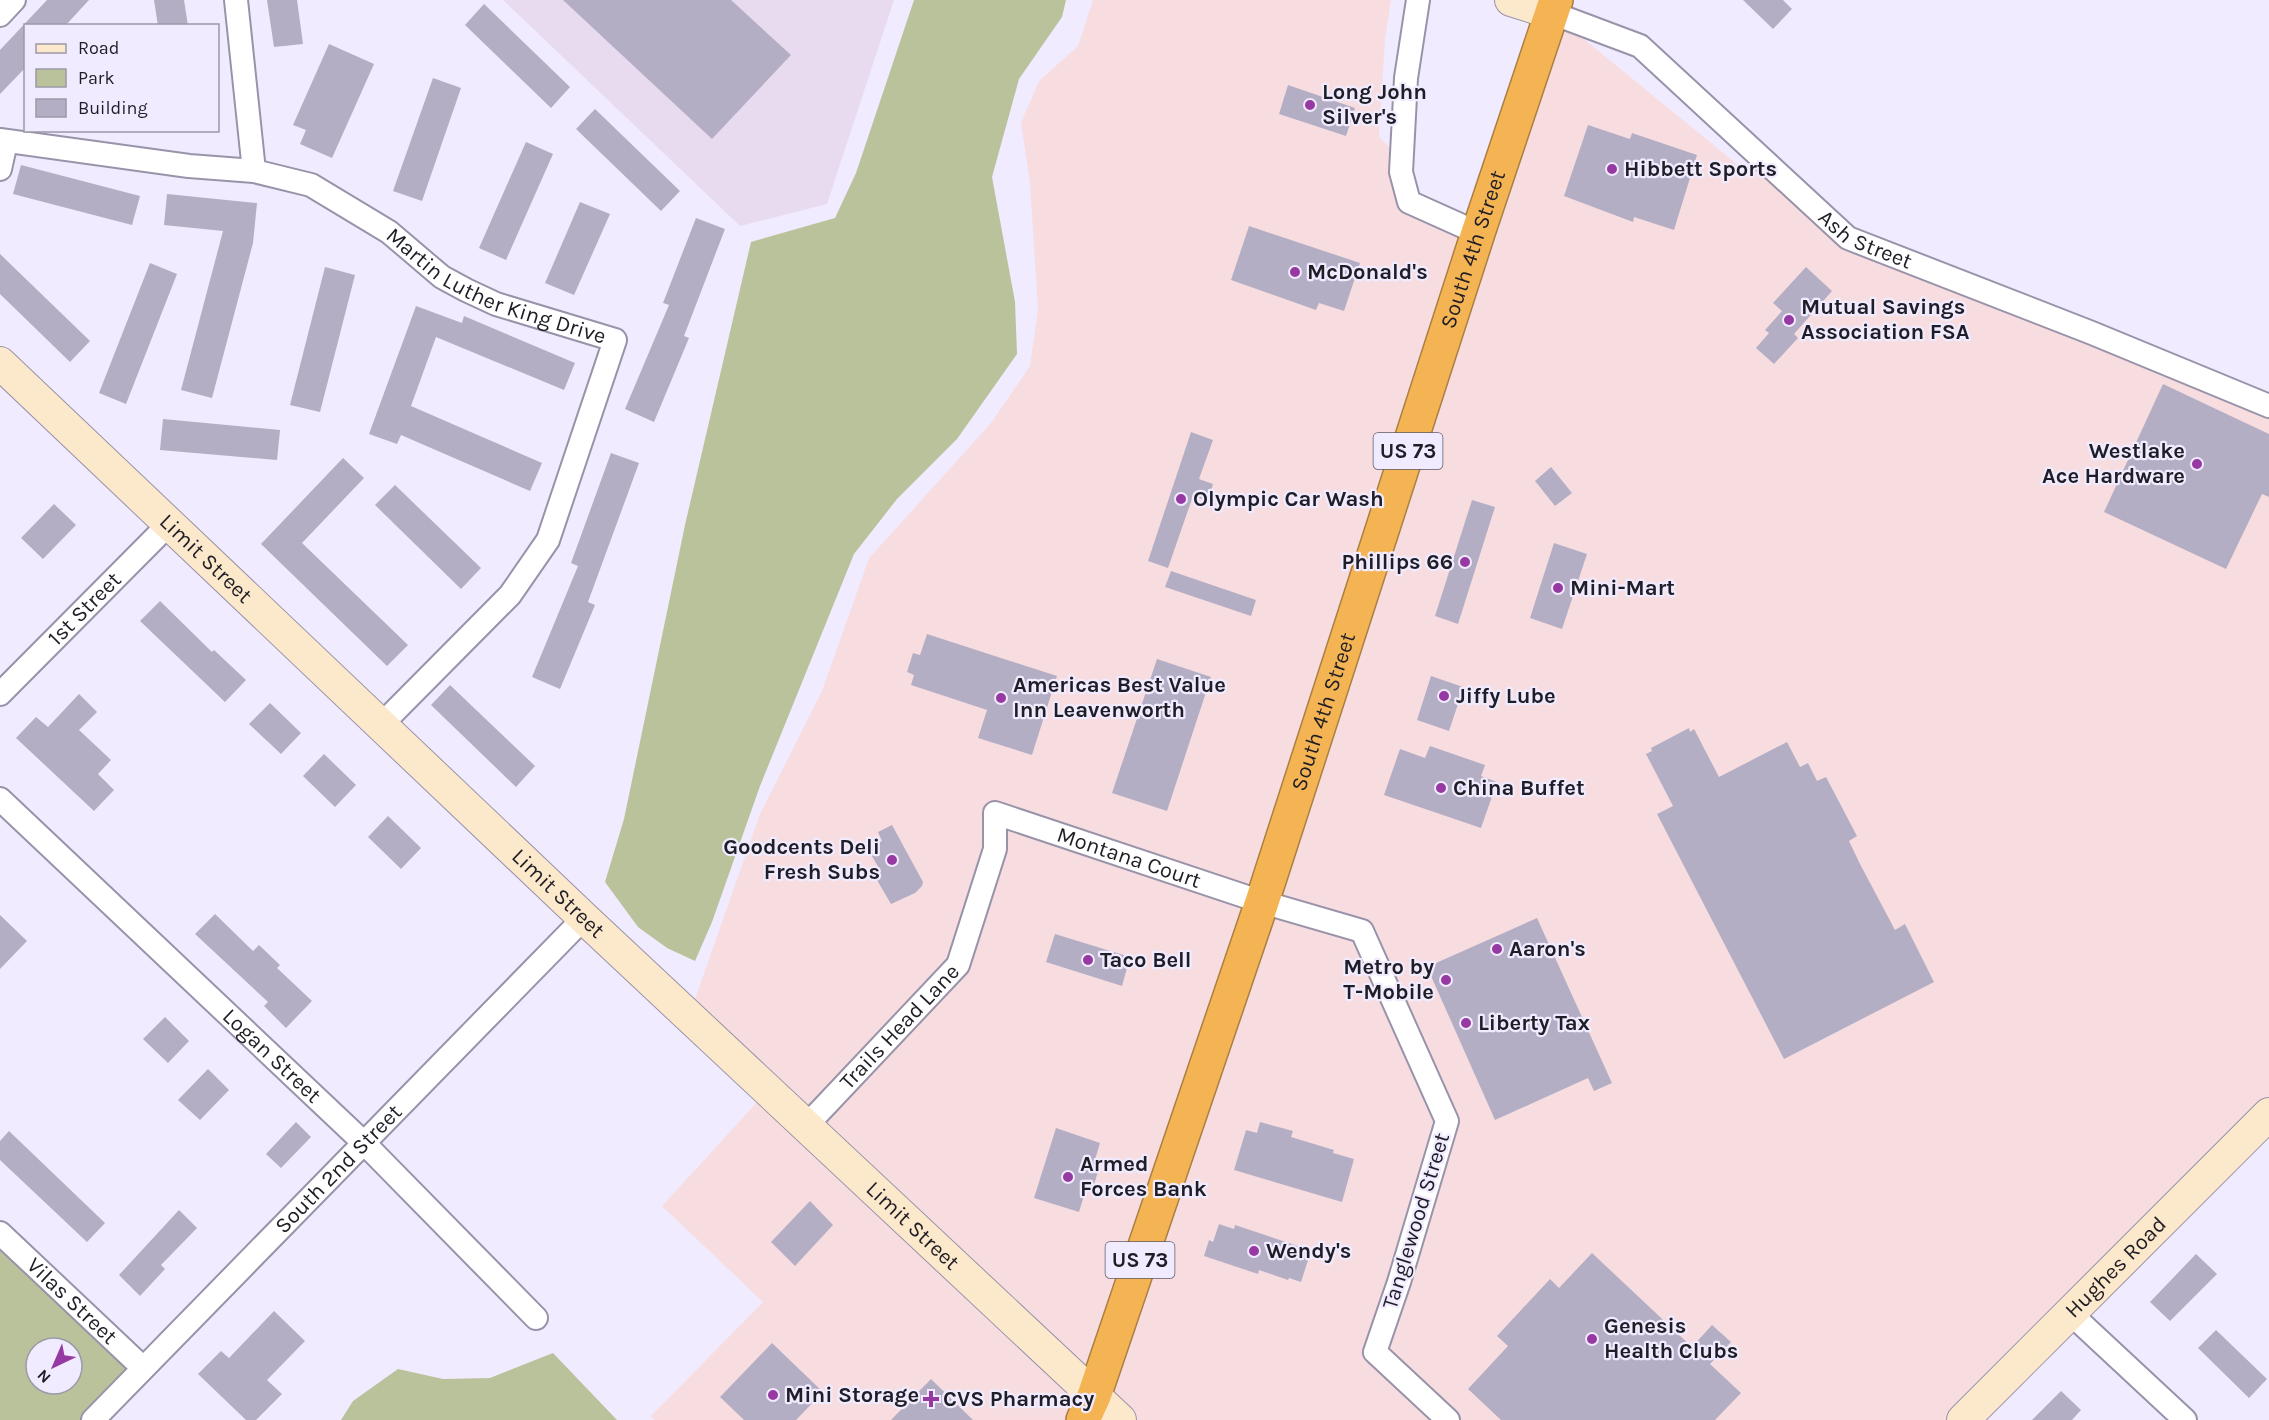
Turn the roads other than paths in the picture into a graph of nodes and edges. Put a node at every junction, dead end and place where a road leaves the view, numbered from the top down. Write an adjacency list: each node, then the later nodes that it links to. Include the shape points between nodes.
1 (14, 0): 6 (street)
2 (236, 0): 9 (street)
3 (1418, 0): 10 (street, via 1406,78 1403,182 1409,202)
4 (1511, 0): 5 (street, Ash Street)
5 (1554, 6): 10 (highway, South 4th Street / US 73); 12 (street, Ash Street, via 1641,46 1848,238)
6 (0, 15)
7 (3, 141): 8 (street); 9 (street, Martin Luther King Drive)
8 (0, 169)
9 (254, 171): 15 (street, Martin Luther King Drive, via 311,185 389,232 442,277 466,290 496,304 615,340 548,540 510,595)
10 (1478, 233): 18 (highway, South 4th Street / US 73)
11 (0, 363): 13 (street, Limit Street)
12 (2269, 406)
13 (169, 524): 14 (street, 1st Street); 15 (street, Limit Street)
14 (0, 693)
15 (381, 725): 19 (street, Limit Street)
16 (0, 799): 22 (street, Logan Street)
17 (995, 813): 18 (street, Montana Court); 21 (street, Trails Head Lane, via 995,849 958,965)
18 (1262, 902): 27 (highway, South 4th Street / US 73); 30 (street, Tanglewood Street, via 1362,931 1447,1121 1375,1352)
19 (584, 918): 21 (street, Limit Street); 22 (street, South 2nd Street)
20 (2269, 1114): 24 (street, Hughes Road)
21 (807, 1125): 27 (street, Limit Street)
22 (364, 1143): 25 (street, Logan Street); 26 (street, South 2nd Street)
23 (0, 1233): 26 (street, Vilas Street)
24 (2070, 1313): 31 (street, Hughes Road); 32 (street)
25 (536, 1318)
26 (143, 1368): 28 (street, South 2nd Street)
27 (1088, 1408): 29 (street, Limit Street)
28 (93, 1420)
29 (1120, 1420)
30 (1448, 1420)
31 (1963, 1420)
32 (2185, 1420)

